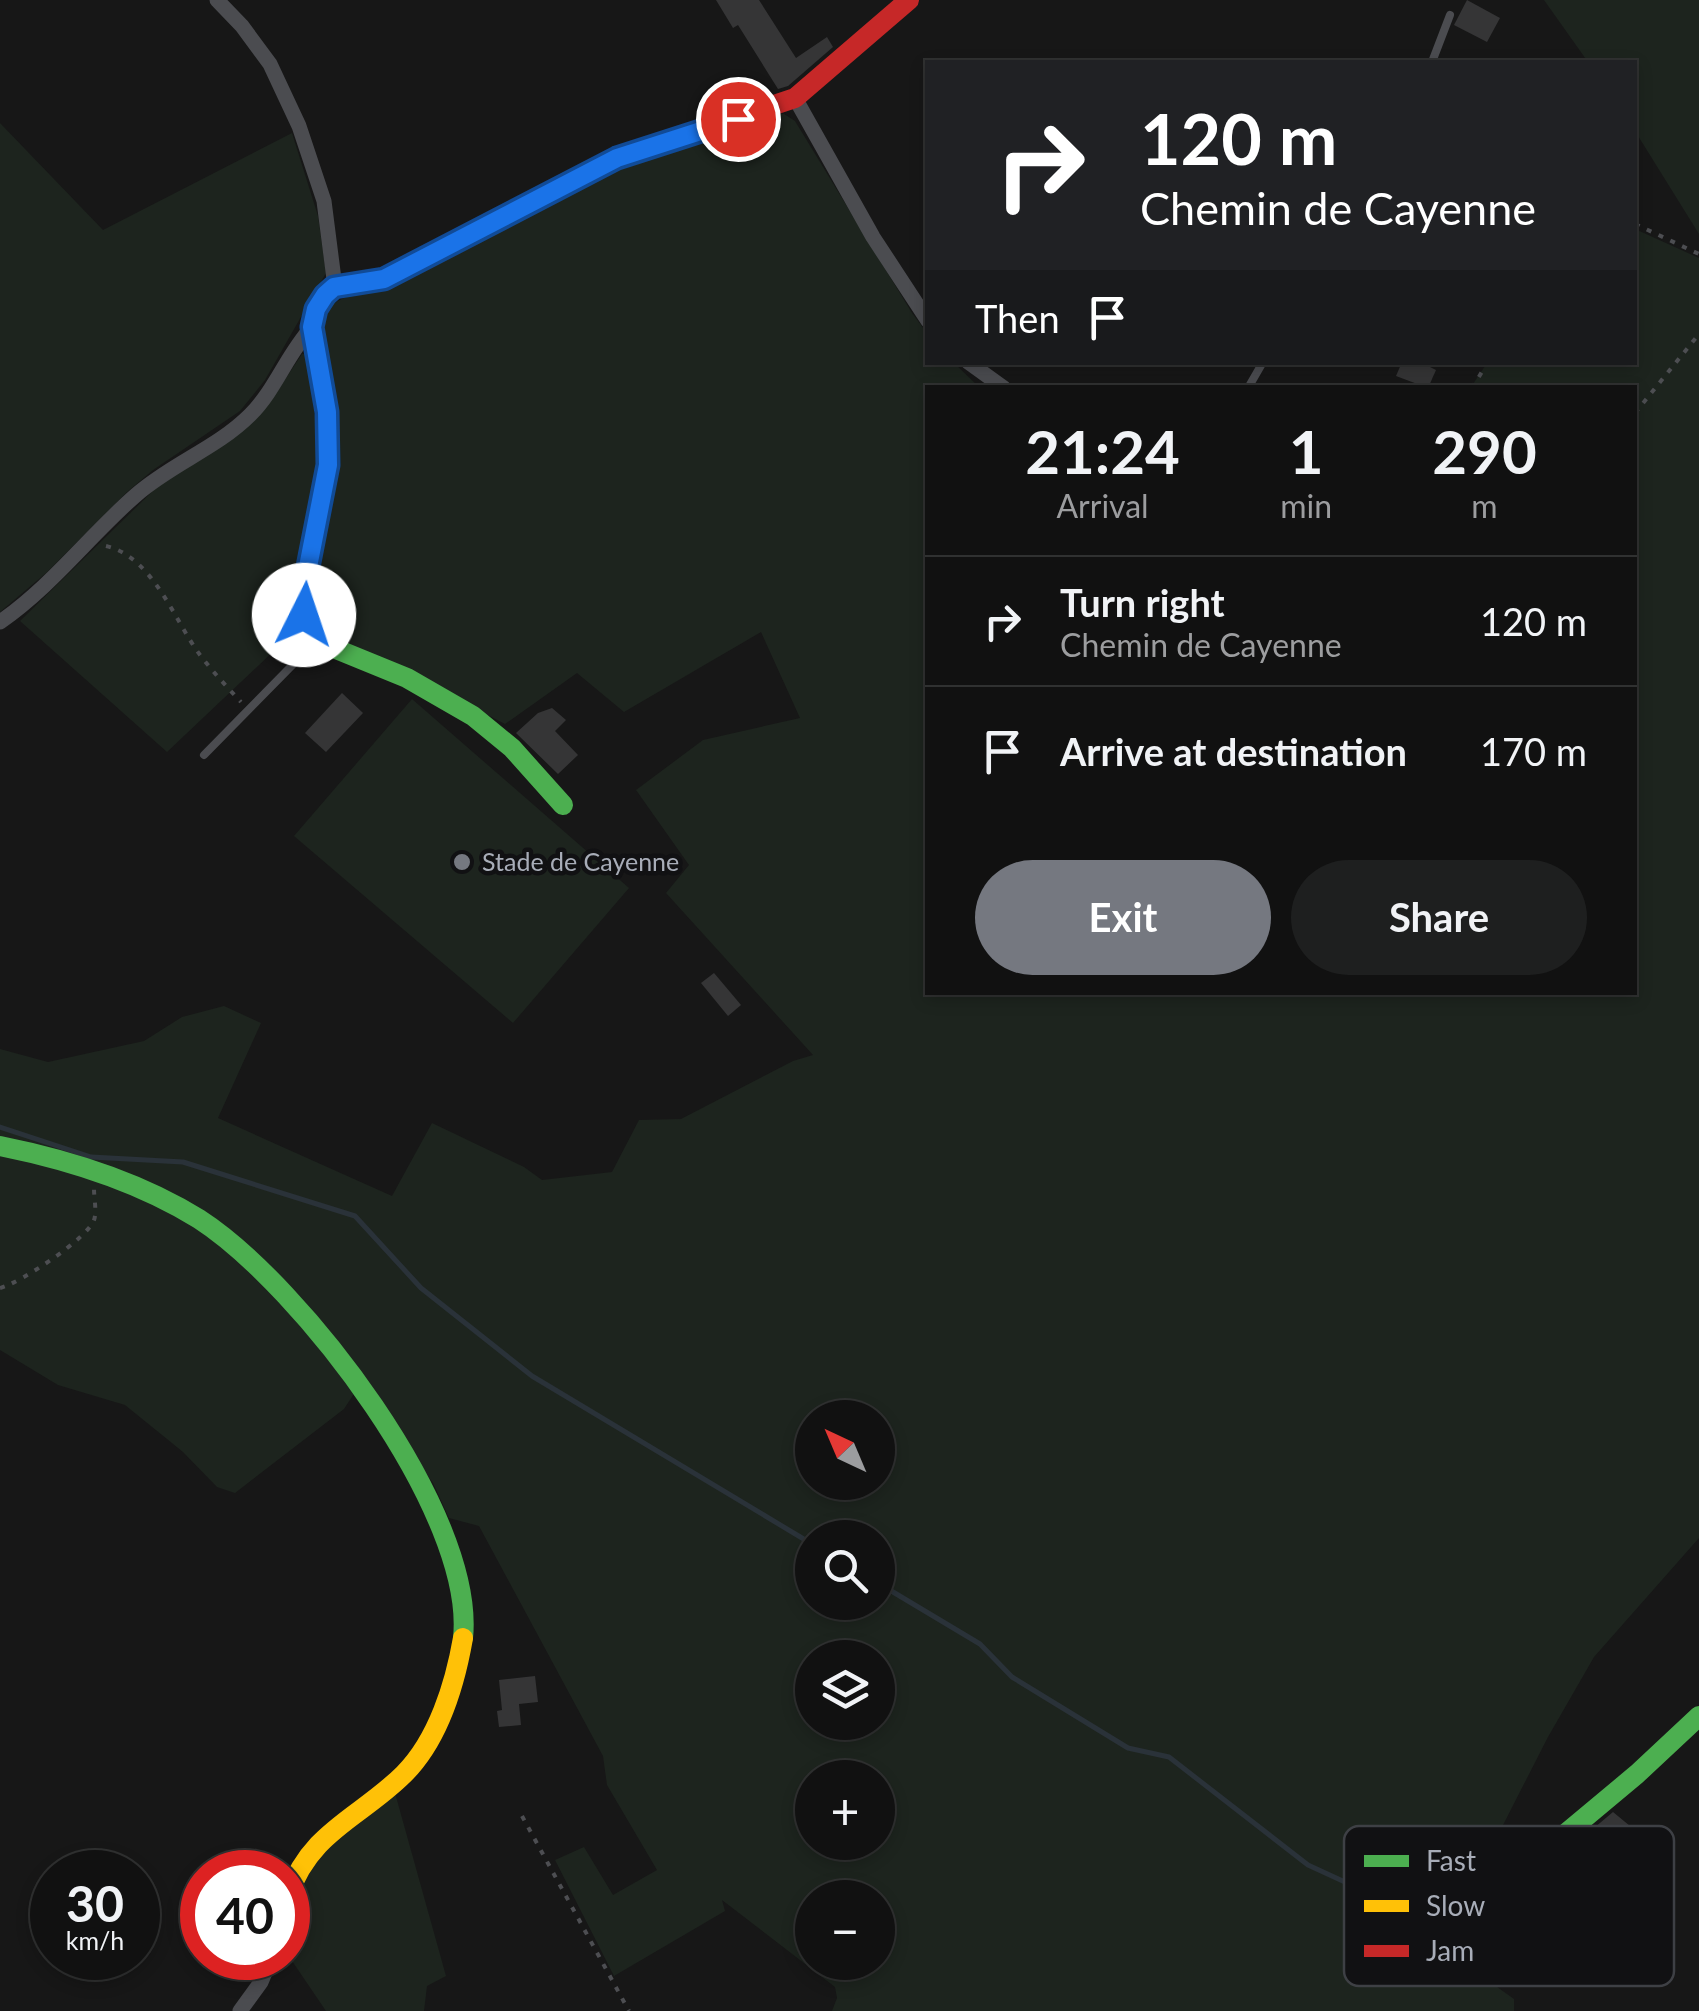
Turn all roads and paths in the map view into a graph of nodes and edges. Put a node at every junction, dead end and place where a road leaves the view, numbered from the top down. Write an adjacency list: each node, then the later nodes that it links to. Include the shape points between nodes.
1 (217, 0): 8 (street, via 270,64 299,126 324,202)
2 (909, 0): 5 (street)
3 (1450, 15): 4 (lane)
4 (1433, 60)
5 (795, 98): 8 (street, via 617,158 384,279); 9 (street)
6 (1637, 225): 7 (path)
7 (1699, 254)
8 (334, 287): 10 (street, via 316,309)
9 (925, 315)
10 (312, 327): 15 (street, via 248,418 135,496); 17 (street, via 327,412 328,465 303,599 304,615)
11 (1699, 334): 14 (path)
12 (972, 365): 13 (street)
13 (1000, 385)
14 (1637, 412)
15 (86, 546): 16 (street); 18 (path, via 118,549 142,568 201,656)
16 (0, 622)
17 (319, 638): 18 (lane); 20 (street, via 466,712 525,760)
18 (248, 710): 19 (lane)
19 (204, 755)
20 (563, 805)
21 (0, 1146): 22 (street)
22 (102, 1174): 23 (path, via 94,1190 95,1219 81,1239 18,1284); 27 (street, via 198,1219 312,1320 403,1453 447,1541 464,1623 449,1690 422,1754)
23 (0, 1288)
24 (1699, 1716): 26 (street)
25 (522, 1816): 30 (path)
26 (1575, 1826)
27 (310, 1852)
28 (261, 1980): 29 (street)
29 (240, 2011)
30 (629, 2011)

